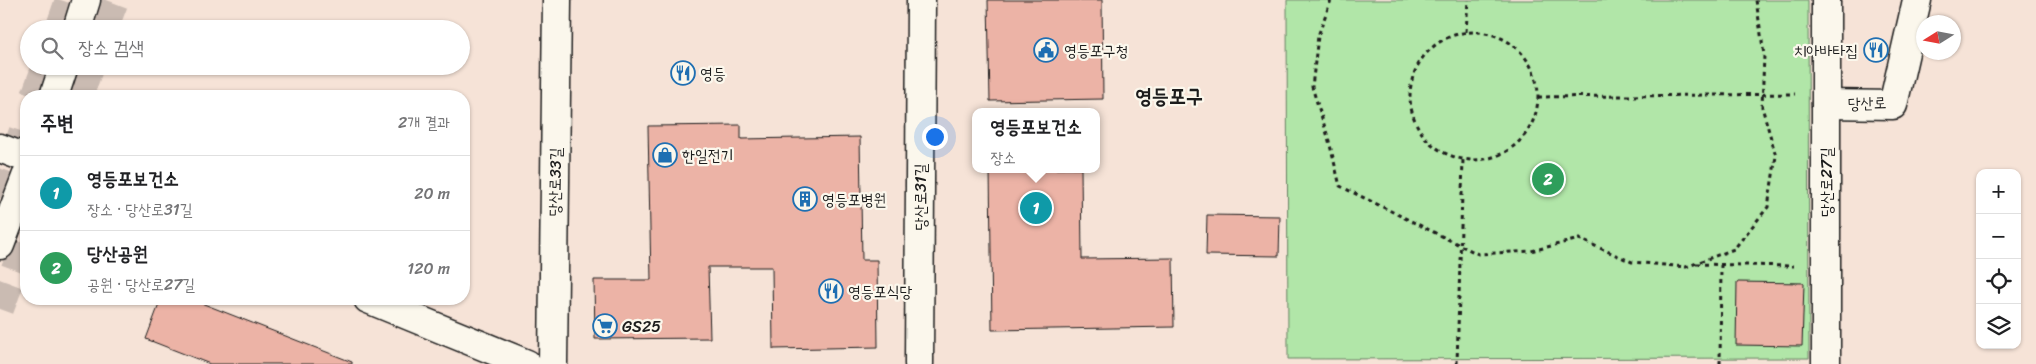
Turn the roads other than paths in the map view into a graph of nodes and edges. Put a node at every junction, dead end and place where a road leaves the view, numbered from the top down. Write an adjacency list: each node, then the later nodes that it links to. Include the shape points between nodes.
1 (86, 0): 6 (street)
2 (557, 0): 16 (street, 당산로33길)
3 (921, 0): 17 (street, 당산로31길)
4 (1826, 0): 9 (street, 당산로27길)
5 (1917, 0): 9 (street, 당산로, via 1893,104)
6 (80, 20)
7 (61, 75): 8 (street)
8 (56, 90)
9 (1826, 99): 18 (street, 당산로27길)
10 (0, 148): 11 (street)
11 (20, 156)
12 (20, 193): 13 (street)
13 (0, 244)
14 (383, 305): 15 (street)
15 (526, 364)
16 (552, 364)
17 (919, 364)
18 (1826, 364)

